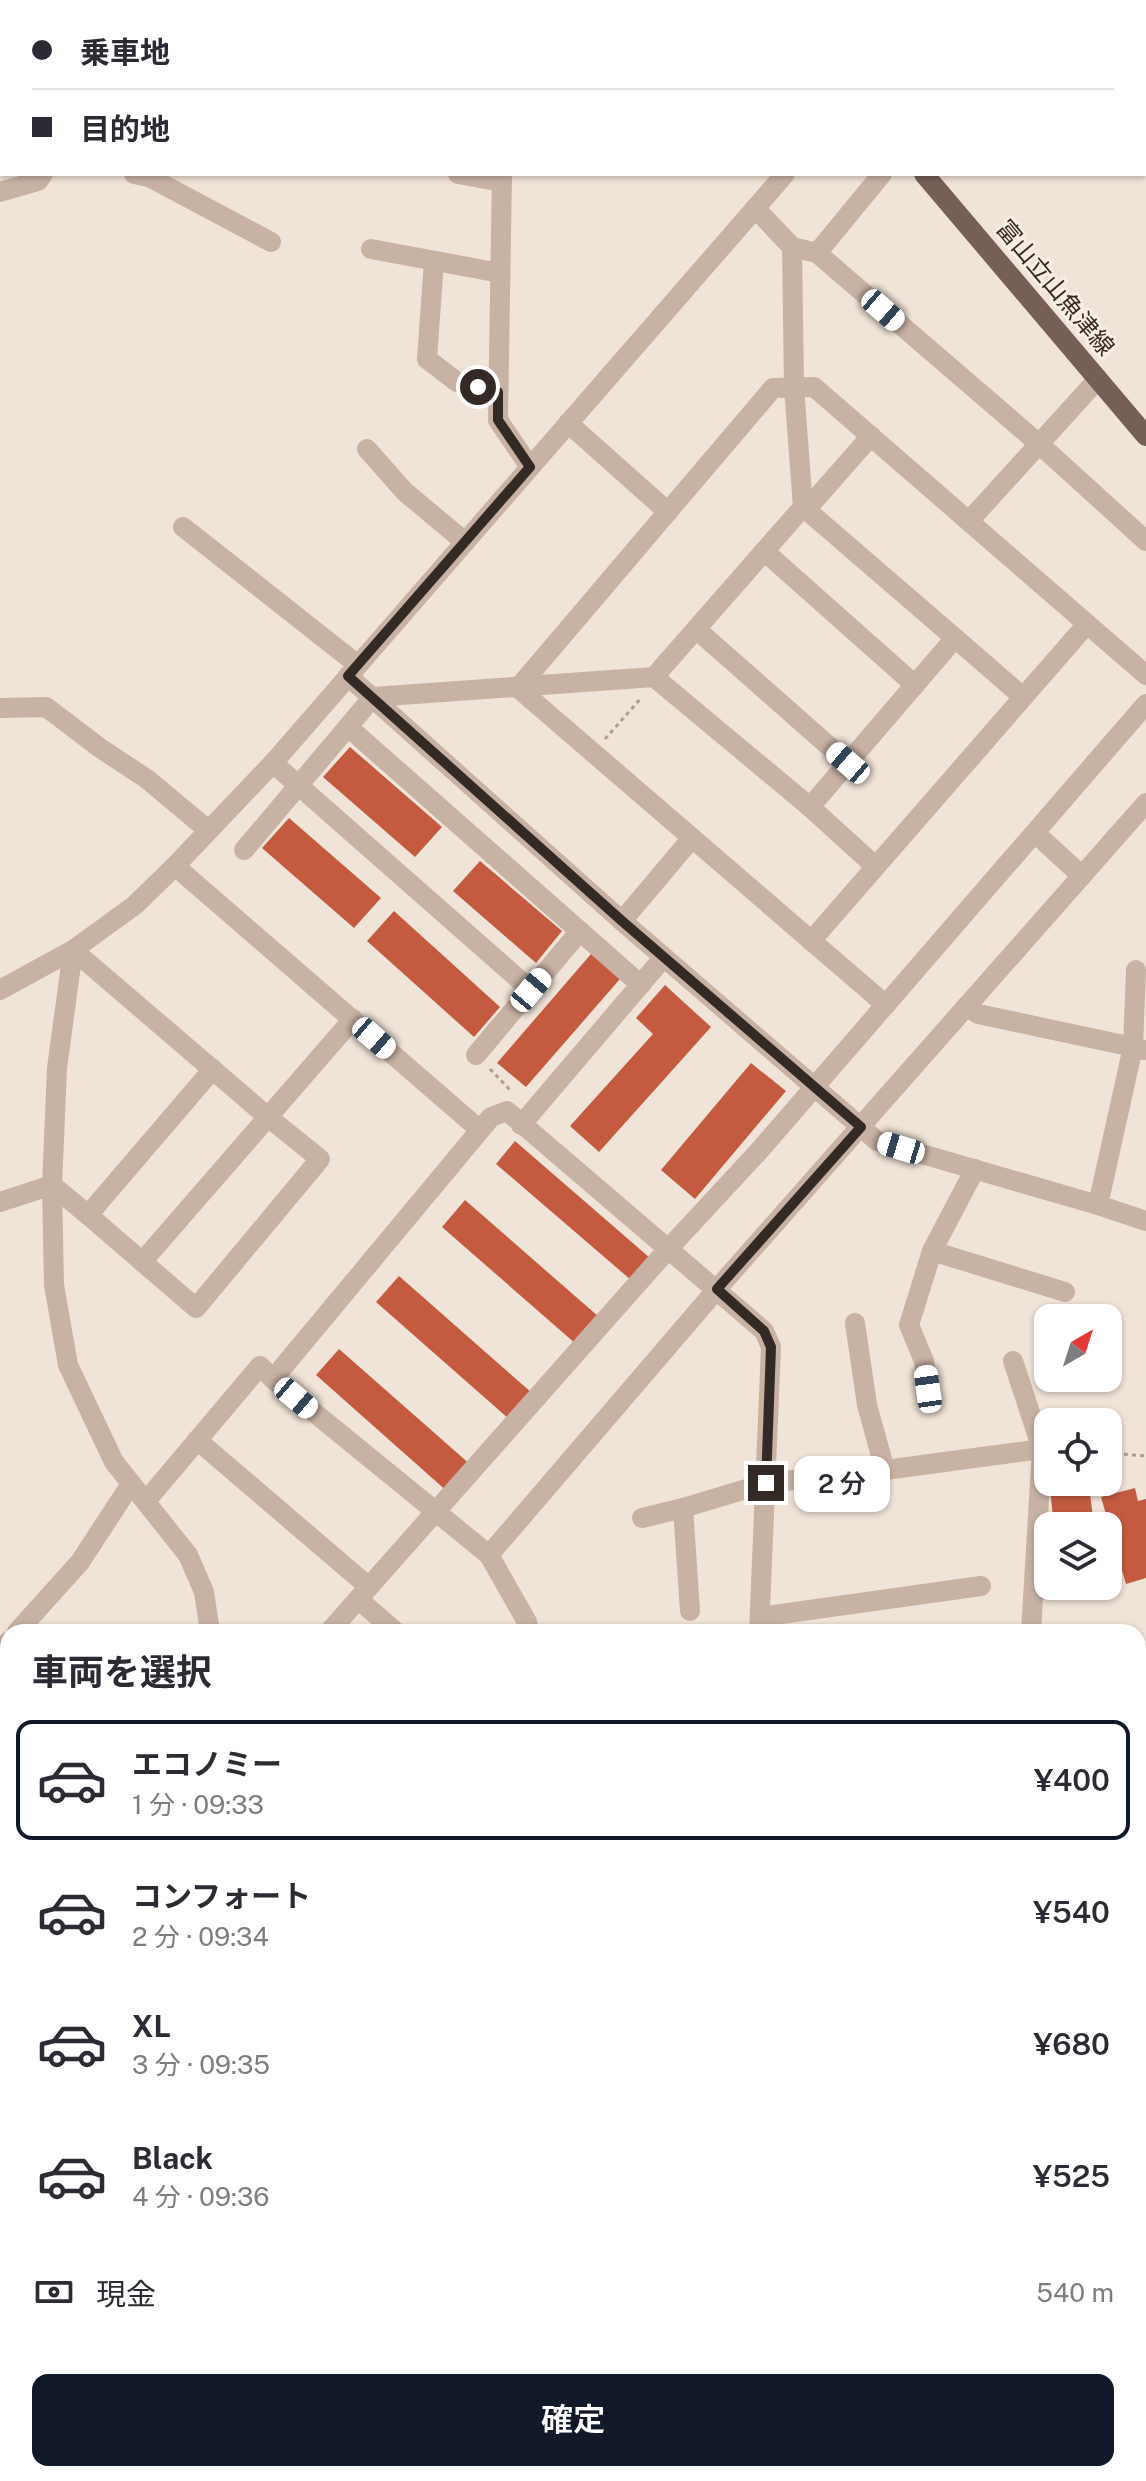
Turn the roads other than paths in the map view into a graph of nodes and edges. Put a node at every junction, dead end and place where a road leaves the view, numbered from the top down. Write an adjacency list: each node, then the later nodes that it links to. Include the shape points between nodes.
1 (42, 176): 8 (street)
2 (144, 176): 10 (street)
3 (480, 176): 7 (street)
4 (783, 176): 9 (street)
5 (880, 176): 13 (street)
6 (926, 176): 16 (main road, 富山立山魚津線)
7 (502, 178): 15 (street)
8 (0, 192)
9 (755, 208): 11 (street); 19 (street)
10 (271, 242)
11 (792, 247): 13 (street); 17 (street)
12 (371, 249): 14 (street)
13 (817, 253): 22 (street)
14 (434, 261): 15 (street); 18 (street, via 427,359 457,382)
15 (500, 273): 18 (street)
16 (1098, 379): 21 (main road, 富山立山魚津線); 22 (street)
17 (794, 387): 20 (street, via 814,387); 25 (street); 26 (street, via 773,388)
18 (498, 392): 24 (street, via 498,420)
19 (568, 423): 24 (street); 26 (street)
20 (871, 436): 25 (street); 27 (street)
21 (1146, 436)
22 (1038, 443): 27 (street); 29 (street)
23 (367, 449): 30 (street, via 405,492)
24 (530, 467): 30 (street)
25 (803, 507): 31 (street); 34 (street)
26 (668, 512): 39 (street)
27 (969, 521): 32 (street)
28 (183, 527): 35 (street)
29 (1146, 541)
30 (465, 542): 35 (street)
31 (764, 551): 33 (street); 38 (street)
32 (1087, 624): 36 (street); 41 (street)
33 (696, 629): 37 (street); 46 (street)
34 (955, 638): 38 (street); 41 (street)
35 (353, 670): 40 (street); 45 (street)
36 (1146, 675)
37 (654, 677): 39 (street); 49 (street)
38 (915, 685): 46 (street)
39 (518, 688): 40 (street); 52 (street)
40 (373, 697): 44 (street); 57 (street)
41 (1023, 697): 55 (street)
42 (1146, 704): 51 (street)
43 (0, 708): 50 (street, via 46,707)
44 (348, 727): 47 (street); 58 (street)
45 (273, 763): 47 (street); 50 (street)
46 (848, 763): 49 (street)
47 (300, 785): 53 (street); 65 (street)
48 (1146, 803): 56 (street)
49 (810, 807): 55 (street)
50 (208, 830): 54 (street)
51 (1035, 833): 56 (street); 66 (street)
52 (692, 838): 57 (street); 59 (street)
53 (244, 850)
54 (175, 866): 60 (street, via 135,905); 68 (street)
55 (875, 866): 59 (street)
56 (1082, 876): 67 (street)
57 (622, 921): 61 (street)
58 (580, 931): 63 (street); 65 (street)
59 (811, 941): 66 (street)
60 (73, 950): 64 (street); 71 (street); 78 (street, via 57,1068)
61 (664, 957): 63 (street); 72 (street)
62 (1136, 970): 69 (street)
63 (641, 985): 74 (street)
64 (0, 990)
65 (531, 990): 70 (street)
66 (886, 1005): 72 (street)
67 (967, 1006): 69 (street, via 978,1014); 75 (street)
68 (353, 1019): 73 (street); 76 (street)
69 (1139, 1049): 80 (street)
70 (476, 1055)
71 (213, 1069): 73 (street); 81 (street)
72 (815, 1087): 75 (street); 83 (street)
73 (268, 1117): 85 (street); 85 (street, via 320,1159 196,1308)
74 (514, 1118): 76 (street, via 491,1117); 83 (street)
75 (861, 1127): 77 (street, via 877,1141); 86 (street)
76 (480, 1130): 90 (street)
77 (975, 1169): 80 (street); 84 (street)
78 (52, 1185): 79 (street); 81 (street); 97 (street, via 54,1285 68,1365 114,1462)
79 (0, 1202)
80 (1098, 1205): 82 (street)
81 (88, 1215): 85 (street)
82 (1146, 1221)
83 (669, 1248): 86 (street); 101 (street)
84 (932, 1251): 87 (street); 91 (street, via 909,1325 924,1361)
85 (142, 1262)
86 (717, 1289): 96 (street, via 764,1331 771,1347); 103 (street)
87 (1065, 1292)
88 (855, 1323): 95 (street, via 867,1405)
89 (1013, 1361): 92 (street)
90 (273, 1379): 93 (street, via 260,1366); 101 (street)
91 (928, 1389)
92 (1034, 1425)
93 (197, 1440): 99 (street); 105 (street)
94 (1034, 1450): 95 (street)
95 (885, 1470): 96 (street)
96 (766, 1483): 100 (street); 112 (street)
97 (131, 1484): 99 (street); 107 (street, via 80,1562)
98 (1039, 1496): 113 (street)
99 (146, 1501): 108 (street, via 188,1555 204,1592)
100 (683, 1508): 102 (street); 106 (street)
101 (434, 1513): 103 (street); 105 (street)
102 (642, 1518)
103 (489, 1555): 111 (street)
104 (981, 1586): 112 (street)
105 (363, 1593): 109 (street); 110 (street)
106 (690, 1611)
107 (24, 1624)
108 (209, 1624)
109 (336, 1624)
110 (389, 1624)
111 (527, 1624)
112 (759, 1624)
113 (1031, 1624)

